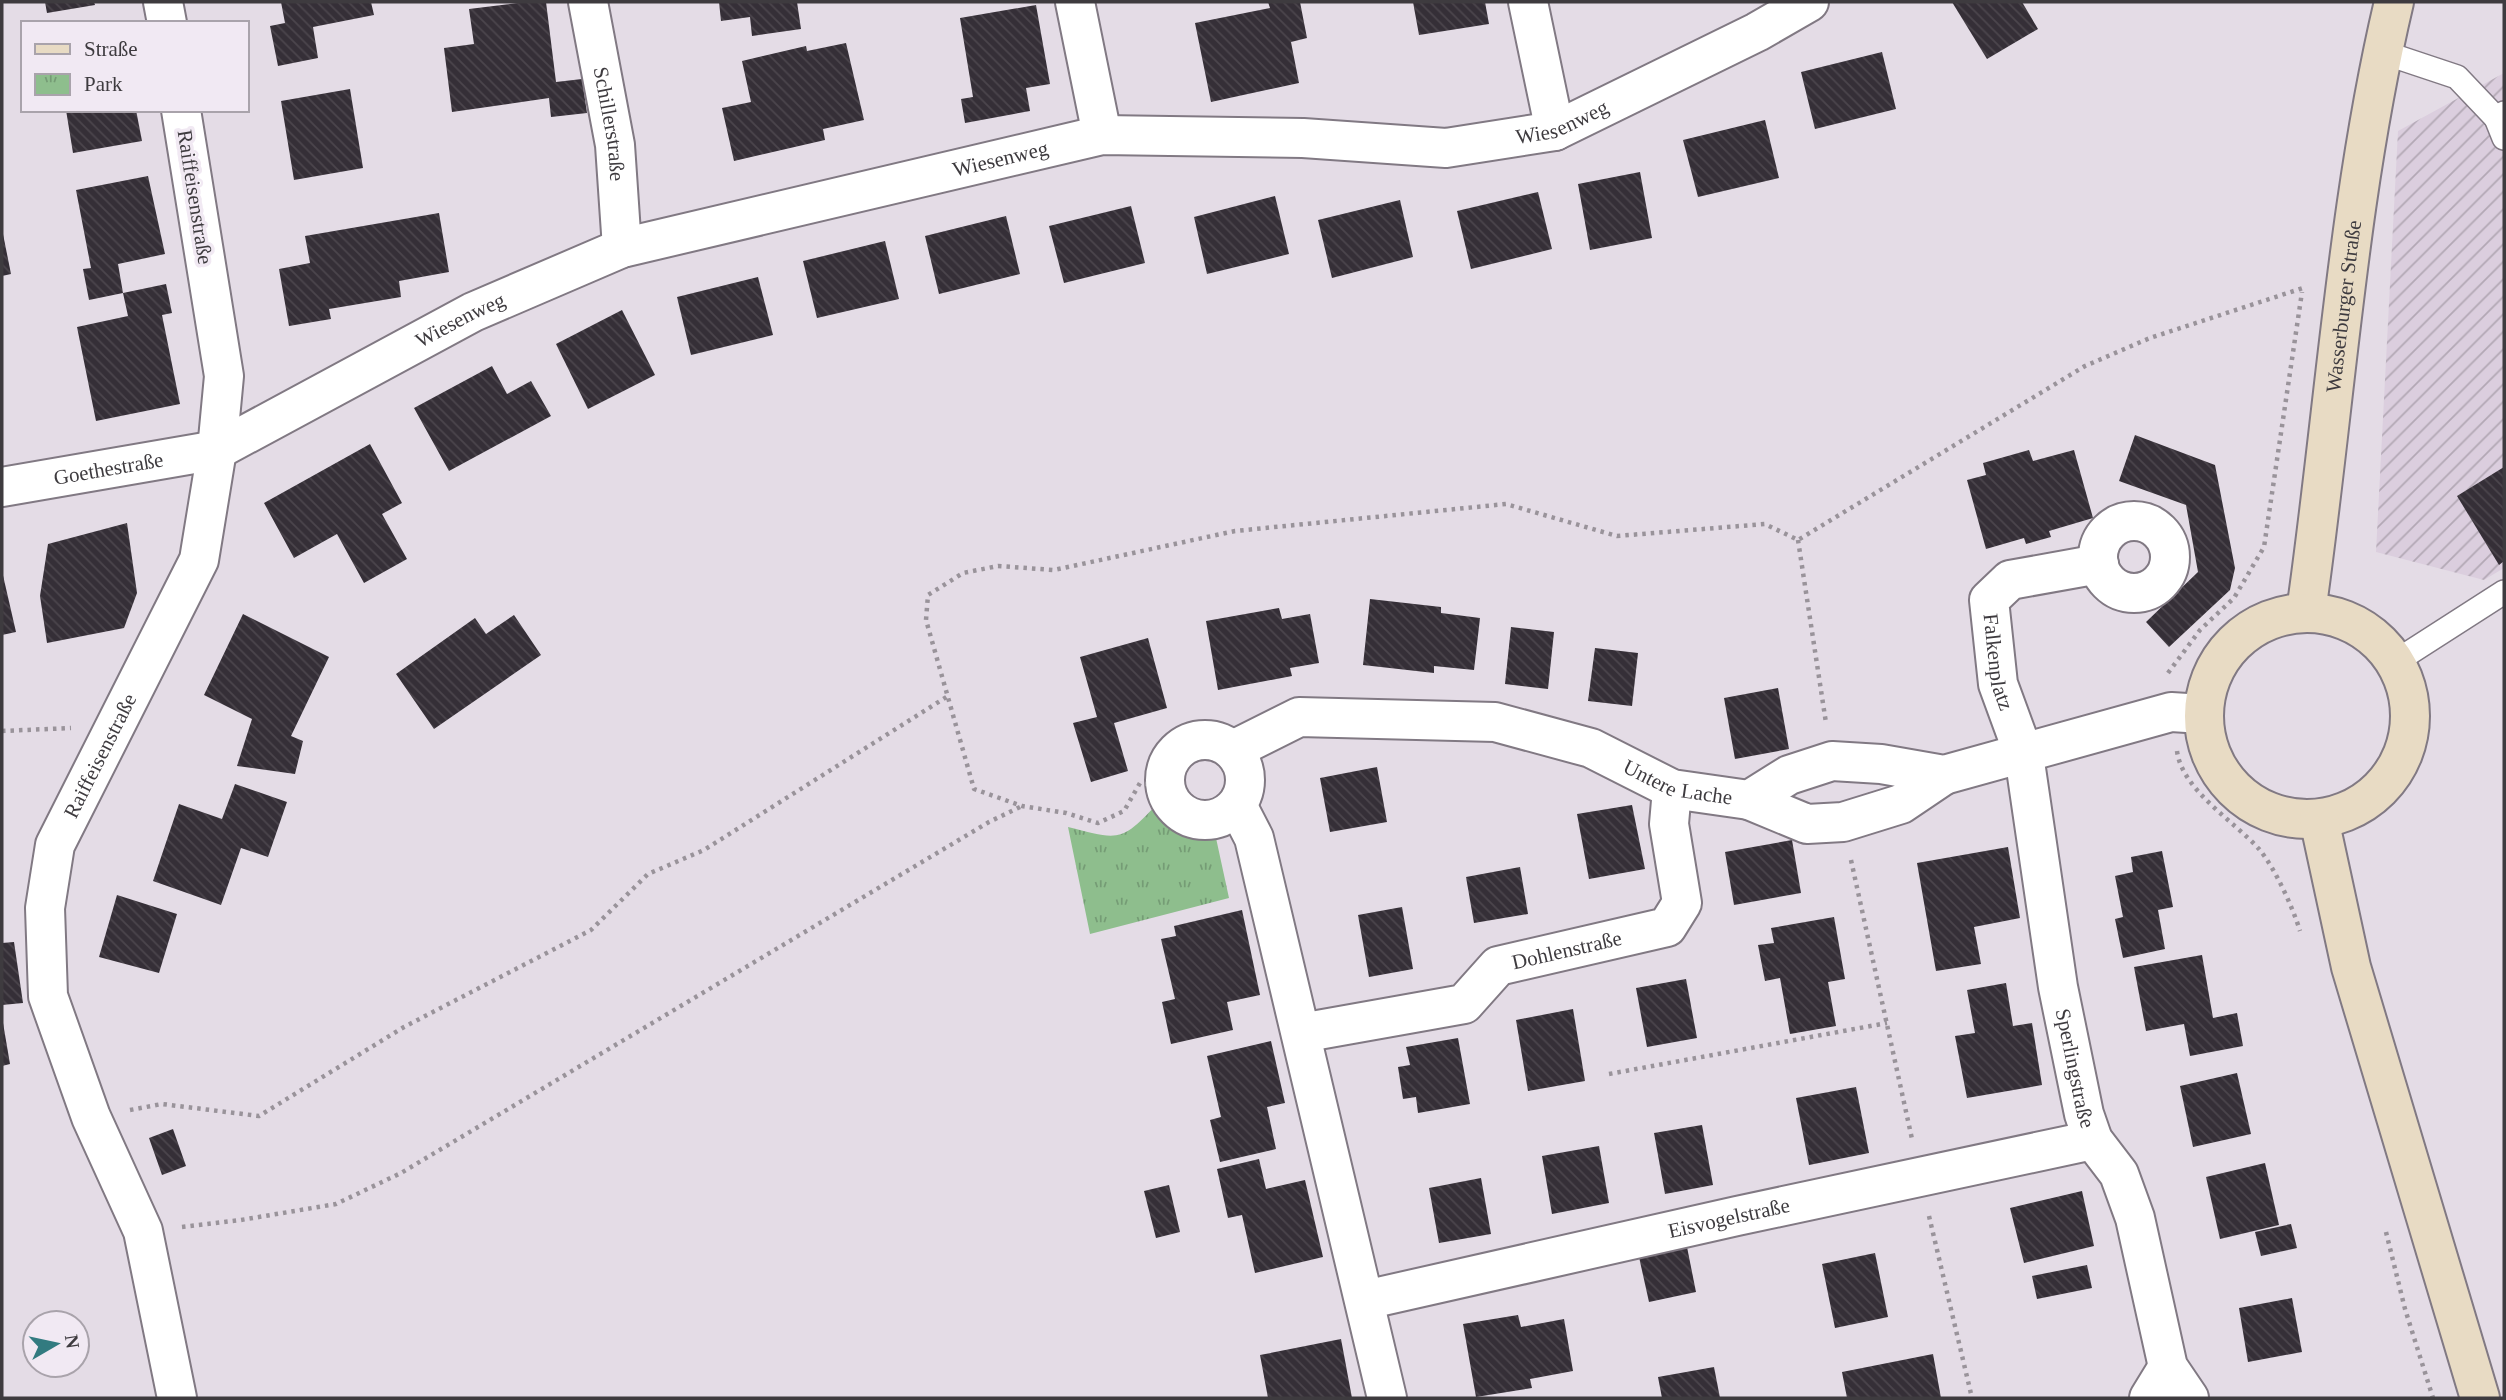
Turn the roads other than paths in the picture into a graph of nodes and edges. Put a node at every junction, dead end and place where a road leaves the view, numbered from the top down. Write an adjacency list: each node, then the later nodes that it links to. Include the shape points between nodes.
1 (163, 2): 7 (street)
2 (588, 2): 13 (street, Schillerstraße, via 615,145)
3 (1075, 2): 12 (street)
4 (1528, 2): 11 (street)
5 (1809, 2): 11 (street, Wiesenweg)
6 (2394, 2): 8 (street, Wasserburger Straße)
7 (167, 21)
8 (2382, 52): 10 (lane, via 2457,77); 18 (street, Wasserburger Straße, via 2363,151)
9 (181, 112): 14 (street, Raiffeisenstraße, via 224,376)
10 (2501, 123)
11 (1555, 131): 12 (street, Wiesenweg, via 1446,148 1303,138)
12 (1102, 135): 13 (street, Wiesenweg)
13 (622, 248): 14 (street, Wiesenweg, via 473,313)
14 (217, 450): 15 (street, Goethestraße); 32 (street, Raiffeisenstraße, via 200,560 55,845 45,908 48,996 91,1117 143,1231)
15 (2, 487)
16 (2099, 565): 22 (street, Falkenplatz, via 2010,580 1989,600 1998,684)
17 (2504, 592): 19 (lane)
18 (2306, 612): 19 (street, via 2341,618 2372,635); 20 (street, via 2274,617 2246,632 2223,654)
19 (2395, 662): 27 (street, via 2408,694 2410,728 2400,761 2371,796 2352,809)
20 (2187, 713): 22 (street, Untere Lache); 27 (street, via 2225,780 2252,804 2284,817)
21 (1233, 750): 24 (street, Untere Lache, via 1299,718 1495,722 1591,748); 26 (street, via 1245,770 1244,794); 26 (street, via 1210,740 1186,744 1169,762 1165,787 1178,810 1189,817 1216,819)
22 (2024, 755): 23 (street, Untere Lache); 29 (street, Sperlingstraße, via 2059,987)
23 (1944, 775): 25 (street, Untere Lache, via 1832,761 1789,775); 25 (street, via 1901,804 1843,822 1807,824)
24 (1672, 789): 25 (street, Untere Lache); 28 (street, Dohlenstraße, via 1669,824 1682,903 1667,927 1498,965 1464,1004)
25 (1749, 800)
26 (1237, 805): 28 (street, via 1254,838)
27 (2319, 819): 35 (street, via 2351,967)
28 (1301, 1033): 30 (street)
29 (2093, 1140): 30 (street, Eisvogelstraße); 31 (street, Sperlingstraße, via 2119,1174 2134,1218)
30 (1365, 1300): 33 (street)
31 (2158, 1382): 34 (street)
32 (177, 1398)
33 (1387, 1398)
34 (2189, 1398)
35 (2480, 1398)

